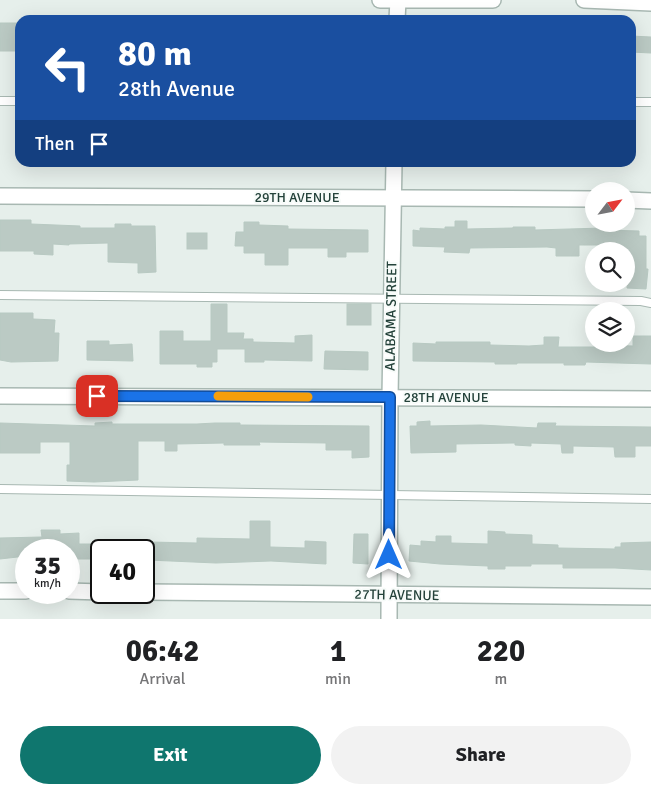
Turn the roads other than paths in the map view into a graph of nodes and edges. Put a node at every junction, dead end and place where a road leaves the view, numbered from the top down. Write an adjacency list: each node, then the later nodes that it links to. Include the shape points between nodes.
1 (380, 0): 2 (street)
2 (398, 0): 3 (street); 6 (street)
3 (493, 0)
4 (584, 0): 5 (street)
5 (651, 3)
6 (397, 15)
7 (0, 101): 8 (lane)
8 (15, 101)
9 (636, 102): 10 (lane)
10 (651, 102)
11 (394, 167): 13 (street, ALABAMA STREET)
12 (0, 196): 13 (street, 29TH AVENUE)
13 (394, 198): 14 (street, 29TH AVENUE); 18 (street, ALABAMA STREET)
14 (585, 199)
15 (635, 200): 16 (street)
16 (651, 201)
17 (0, 295): 18 (lane)
18 (392, 298): 19 (lane); 21 (street, ALABAMA STREET)
19 (651, 303)
20 (0, 396): 21 (street, 28TH AVENUE)
21 (390, 397): 22 (street, 28TH AVENUE); 24 (street, ALABAMA STREET)
22 (651, 399)
23 (0, 489): 24 (lane)
24 (389, 495): 25 (lane); 29 (street, ALABAMA STREET)
25 (651, 499)
26 (0, 590): 27 (street)
27 (15, 591)
28 (155, 592): 29 (street, 27TH AVENUE)
29 (389, 595): 30 (street, 27TH AVENUE); 31 (street, ALABAMA STREET)
30 (651, 597)
31 (388, 619)

